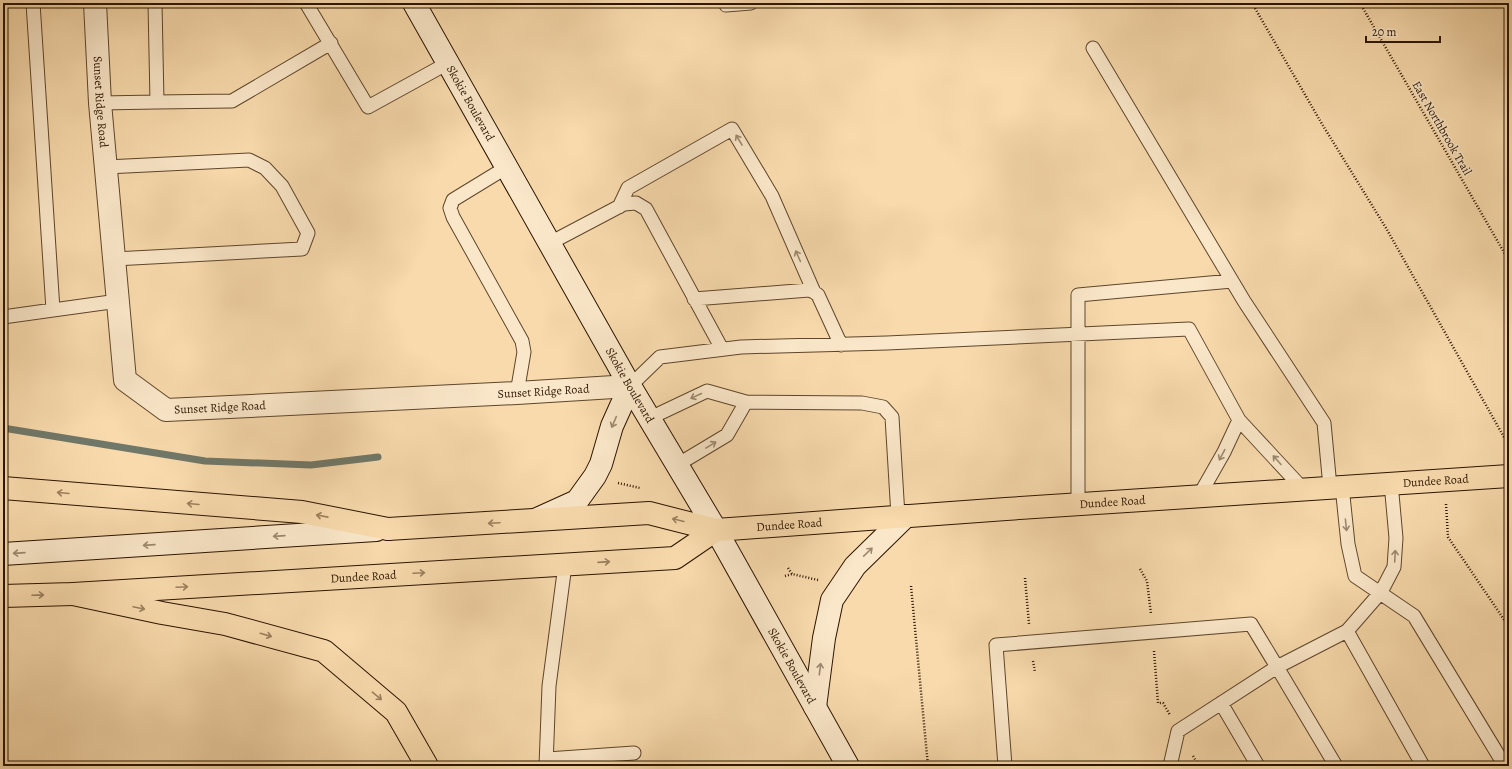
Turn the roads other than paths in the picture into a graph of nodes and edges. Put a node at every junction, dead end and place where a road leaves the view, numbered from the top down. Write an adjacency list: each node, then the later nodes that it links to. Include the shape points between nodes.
1 (34, 3): 22 (lane)
2 (95, 3): 12 (main road, Sunset Ridge Road)
3 (155, 3): 11 (lane)
4 (306, 3): 8 (lane)
5 (414, 3): 10 (main road, Skokie Boulevard)
6 (725, 3): 7 (lane)
7 (751, 3)
8 (331, 44): 10 (lane, via 368,107); 11 (lane, via 232,101)
9 (1093, 48): 18 (lane)
10 (448, 63): 14 (main road, Skokie Boulevard)
11 (156, 102): 12 (lane)
12 (100, 103): 13 (main road, Sunset Ridge Road)
13 (106, 167): 17 (main road, Sunset Ridge Road); 17 (lane, via 249,160 265,168 282,186 308,234 302,249)
14 (506, 167): 16 (main road, Skokie Boulevard); 28 (lane, via 453,200 450,208 522,341 524,352)
15 (618, 207): 16 (lane); 19 (lane, one-way to 15, via 772,196 732,129 628,188); 20 (lane, via 636,203 646,209)
16 (550, 244): 27 (main road, Skokie Boulevard)
17 (114, 259): 21 (main road, Sunset Ridge Road)
18 (1232, 280): 24 (lane, via 1078,295); 35 (lane, via 1324,423)
19 (814, 292): 20 (lane, via 809,290); 25 (lane, via 818,295)
20 (694, 299): 26 (lane)
21 (118, 301): 22 (lane); 28 (main road, Sunset Ridge Road, via 125,380 166,410)
22 (53, 310): 23 (lane)
23 (3, 317)
24 (1078, 334): 25 (lane); 31 (lane, via 1189,328); 39 (lane)
25 (841, 345): 26 (lane)
26 (722, 349): 27 (lane, via 660,357)
27 (630, 386): 28 (main road, Sunset Ridge Road); 30 (main road, Skokie Boulevard); 41 (main road, one-way to 41, via 612,426 596,476 577,501)
28 (516, 393)
29 (746, 402): 30 (lane, one-way to 30, via 707,391); 32 (lane, one-way to 29, via 727,435); 40 (lane, via 884,406 892,418)
30 (650, 418): 32 (main road, Skokie Boulevard)
31 (1239, 420): 37 (lane, one-way to 31); 38 (lane, one-way to 38)
32 (678, 465): 43 (main road, Skokie Boulevard)
33 (1509, 476): 34 (main road, Dundee Road)
34 (1391, 483): 35 (main road, Dundee Road); 46 (lane, one-way to 34, via 1394,567 1396,538)
35 (1336, 487): 37 (main road, Dundee Road); 46 (lane, one-way to 46, via 1355,576)
36 (3, 488): 42 (main road, one-way to 36, via 302,512)
37 (1303, 489): 38 (main road, Dundee Road)
38 (1200, 496): 39 (main road, Dundee Road)
39 (1078, 504): 40 (main road, Dundee Road)
40 (902, 516): 43 (main road, Dundee Road); 52 (main road, one-way to 40, via 832,600 855,566)
41 (533, 521): 42 (main road, Dundee Road, one-way to 42); 43 (main road, Dundee Road, one-way to 41, via 649,513)
42 (388, 529): 44 (main road, Dundee Road, one-way to 44)
43 (716, 530): 45 (main road, Dundee Road, one-way to 43, via 675,558); 52 (main road, Skokie Boulevard)
44 (3, 554)
45 (565, 565): 47 (main road, Dundee Road, one-way to 45); 54 (lane, via 549,686)
46 (1381, 592): 49 (lane); 62 (lane, via 1414,616)
47 (73, 594): 48 (main road, Dundee Road, one-way to 47); 55 (main road, one-way to 55, via 225,624 324,652 396,712)
48 (3, 596)
49 (1347, 631): 50 (lane); 61 (lane)
50 (1277, 667): 51 (lane); 57 (lane, via 1251,624 996,644); 60 (lane)
51 (1221, 703): 58 (lane, via 1178,731); 59 (lane)
52 (815, 707): 56 (main road, Skokie Boulevard)
53 (634, 752): 54 (lane)
54 (547, 762)
55 (427, 766)
56 (848, 766)
57 (1005, 766)
58 (1170, 766)
59 (1258, 766)
60 (1336, 766)
61 (1423, 766)
62 (1505, 766)

